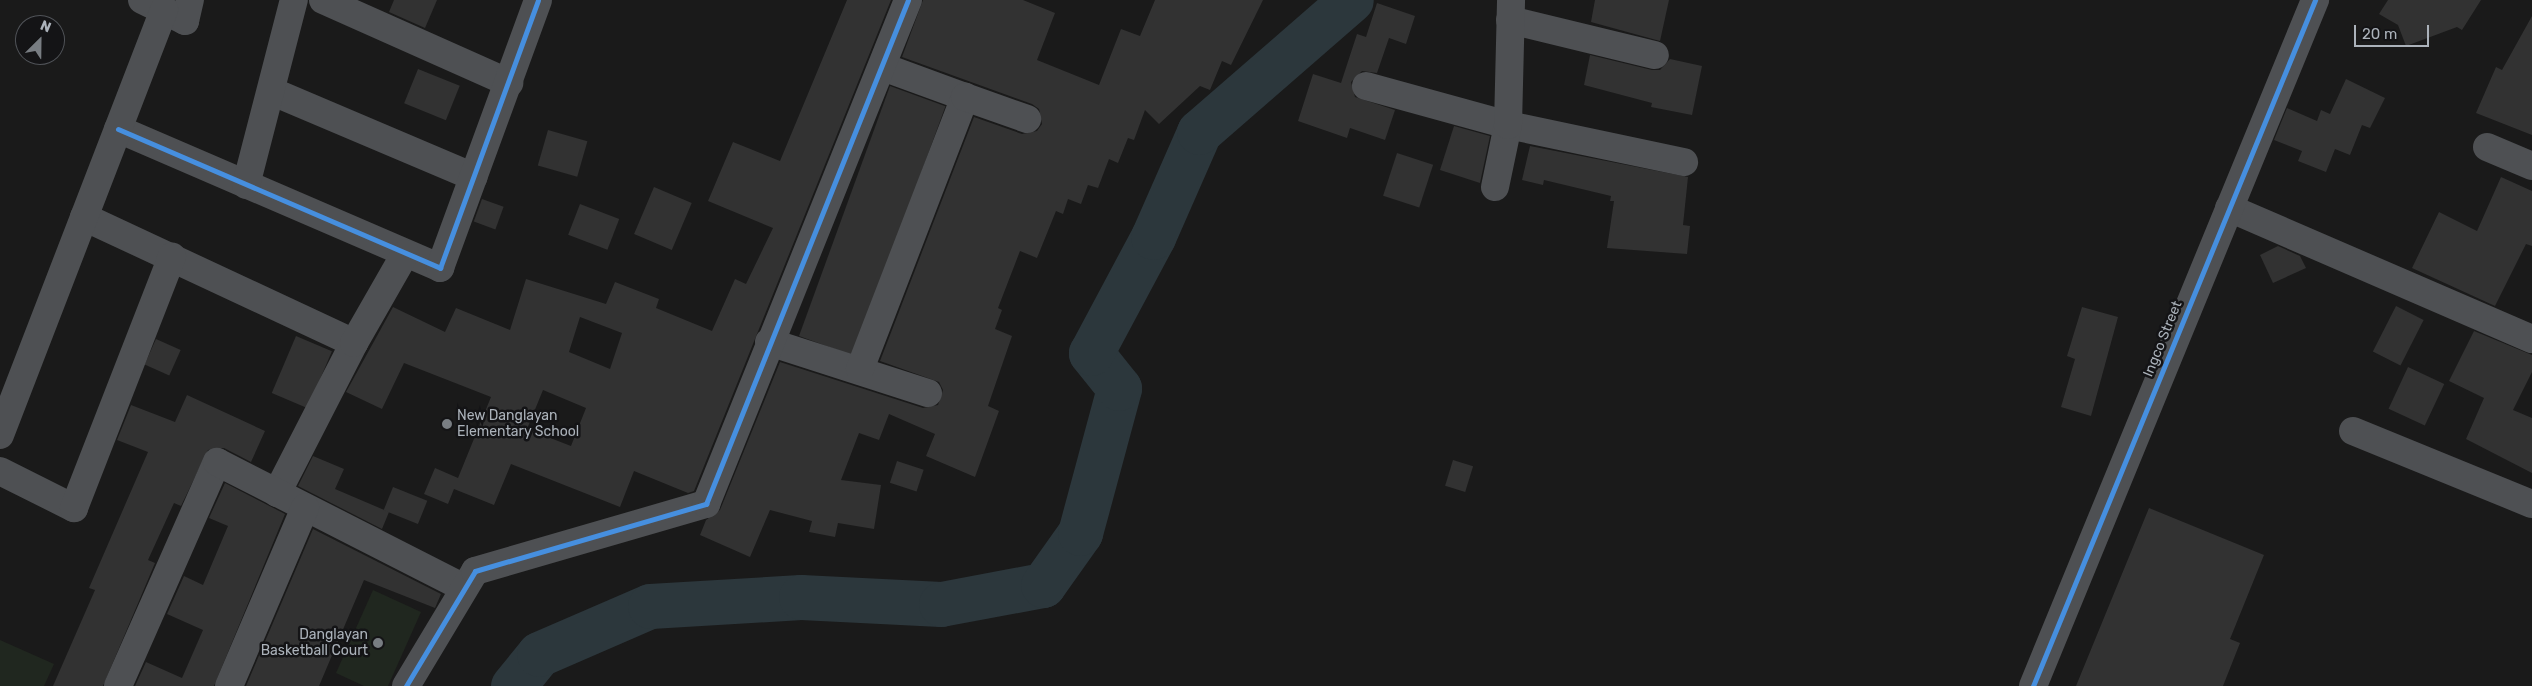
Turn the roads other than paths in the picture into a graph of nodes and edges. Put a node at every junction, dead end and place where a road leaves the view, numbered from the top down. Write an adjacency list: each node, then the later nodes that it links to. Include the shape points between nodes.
1 (190, 0): 7 (street, via 185,21)
2 (294, 0): 13 (street)
3 (323, 0): 11 (street)
4 (538, 0): 11 (street)
5 (908, 0): 10 (street)
6 (2315, 0): 24 (street, Ingco Street)
7 (153, 5): 17 (street)
8 (1510, 10): 9 (street); 16 (street)
9 (1655, 55)
10 (883, 67): 14 (street); 29 (street, via 876,73)
11 (509, 83): 21 (street)
12 (1366, 86): 16 (street)
13 (271, 91): 21 (street); 22 (street)
14 (965, 97): 15 (street); 31 (street)
15 (1026, 119)
16 (1508, 125): 19 (street); 23 (street)
17 (118, 129): 22 (street); 25 (street)
18 (2487, 147): 20 (street)
19 (1684, 162)
20 (2532, 166)
21 (474, 176): 26 (street, via 440,268)
22 (246, 185): 26 (street)
23 (1495, 187)
24 (2229, 208): 28 (street); 43 (street, Ingco Street)
25 (84, 218): 27 (street); 34 (street)
26 (405, 254): 30 (street)
27 (172, 256): 30 (street); 35 (street, via 74,508)
28 (2532, 339)
29 (769, 342): 31 (street); 39 (street, via 706,504 475,571)
30 (354, 343): 36 (street)
31 (860, 369): 32 (street)
32 (928, 393)
33 (2353, 432): 37 (street)
34 (0, 435)
35 (0, 472)
36 (277, 493): 38 (street); 40 (street, via 218,462)
37 (2532, 504)
38 (305, 508): 39 (street); 41 (street)
39 (464, 588): 42 (street)
40 (118, 686)
41 (228, 686)
42 (406, 686)
43 (2033, 686)

